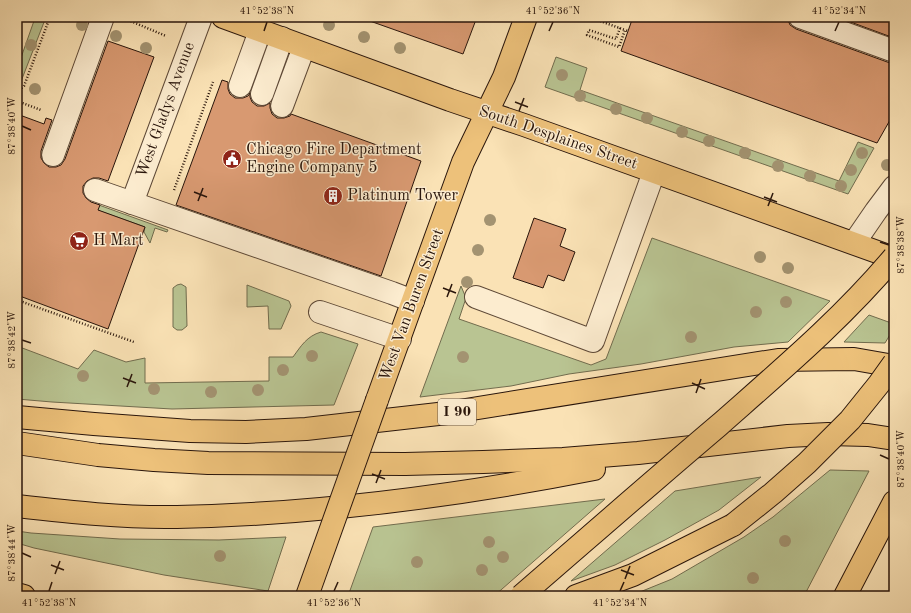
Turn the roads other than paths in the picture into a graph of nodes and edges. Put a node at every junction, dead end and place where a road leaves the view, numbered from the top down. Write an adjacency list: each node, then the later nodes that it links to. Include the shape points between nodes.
1 (103, 17): 14 (street)
2 (201, 17): 18 (street, West Gladys Avenue)
3 (223, 17): 6 (main road, South Desplaines Street)
4 (526, 17): 13 (main road, West Van Buren Street, via 504,77)
5 (800, 17): 9 (street)
6 (254, 25): 7 (main road, South Desplaines Street); 10 (street)
7 (282, 38): 8 (main road, South Desplaines Street); 11 (street)
8 (304, 46): 12 (street); 13 (main road, South Desplaines Street)
9 (894, 51)
10 (240, 86)
11 (262, 94)
12 (282, 106)
13 (486, 113): 15 (main road, South Desplaines Street); 22 (main road, West Van Buren Street, via 463,162)
14 (53, 155)
15 (654, 172): 19 (main road, South Desplaines Street); 21 (street, via 593,341)
16 (894, 187): 19 (street)
17 (95, 190): 18 (street)
18 (132, 203): 22 (street)
19 (854, 243): 20 (main road, South Desplaines Street)
20 (894, 257): 35 (main road, bridge, via 830,325 777,374)
21 (476, 297)
22 (413, 301): 24 (main road, West Van Buren Street)
23 (320, 312): 24 (street)
24 (400, 339): 34 (main road, West Van Buren Street, bridge)
25 (894, 364): 26 (main road, I 90, via 854,358 778,360 447,413 306,429 190,431); 36 (main road, bridge, via 850,420 807,464 733,525 633,575)
26 (17, 417)
27 (894, 439): 29 (main road, via 868,435 828,434)
28 (17, 443): 29 (main road, via 98,455 184,462 405,464 563,459)
29 (715, 444): 31 (main road, via 502,486 412,500 288,512 176,517 102,515)
30 (894, 502): 37 (main road)
31 (17, 506)
32 (17, 594): 33 (main road)
33 (24, 596)
34 (307, 596)
35 (522, 596)
36 (576, 596)
37 (845, 596)

